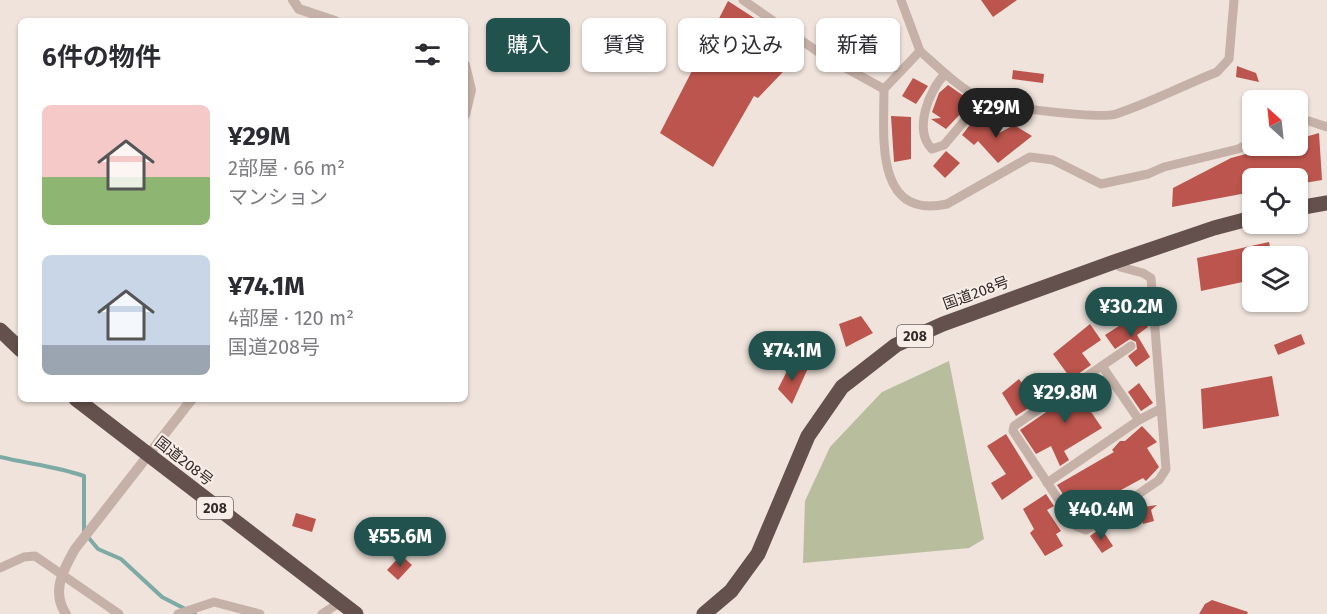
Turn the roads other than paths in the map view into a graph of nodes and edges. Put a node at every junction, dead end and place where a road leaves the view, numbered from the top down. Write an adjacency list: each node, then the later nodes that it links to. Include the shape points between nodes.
1 (293, 0): 5 (street, via 299,9)
2 (743, 0): 9 (street, via 824,56)
3 (901, 0): 6 (street)
4 (1234, 0): 10 (street, via 1229,59 1225,65 1217,72 1114,115 1004,106)
5 (326, 18)
6 (920, 51): 7 (street); 9 (street)
7 (945, 74): 10 (street); 10 (street, via 926,103 925,129 932,149 944,145)
8 (468, 78): 11 (street)
9 (884, 89): 14 (street, via 886,164 894,187 914,205 931,208 947,204 1030,157 1053,160 1101,184)
10 (982, 100)
11 (468, 102)
12 (1308, 121): 13 (street)
13 (1327, 127)
14 (1242, 147)
15 (1327, 203): 16 (highway)
16 (1308, 206)
17 (1242, 221): 18 (highway, 国道208号 / 208)
18 (1118, 261): 25 (street, via 1120,267 1150,278); 38 (highway, 国道208号 / 208, via 943,324 896,345 842,387 808,436 758,554 731,591)
19 (0, 330): 21 (highway)
20 (1131, 346): 22 (street)
21 (18, 347)
22 (1102, 366): 26 (street); 28 (street, via 1014,426 1013,431)
23 (80, 402): 27 (highway, 国道208号 / 208)
24 (190, 402): 27 (street)
25 (1160, 409): 26 (street); 28 (street, via 1164,475 1086,530 1076,526)
26 (1139, 420): 28 (street)
27 (148, 456): 30 (street, via 75,549); 31 (highway, 国道208号 / 208)
28 (1047, 483)
29 (0, 568): 30 (street, via 34,556)
30 (61, 573): 32 (street, via 59,593); 33 (street)
31 (339, 603): 36 (street); 37 (highway, 国道208号 / 208)
32 (66, 614)
33 (119, 614)
34 (178, 614): 35 (street, via 214,602)
35 (260, 614)
36 (322, 614)
37 (356, 614)
38 (704, 614)

